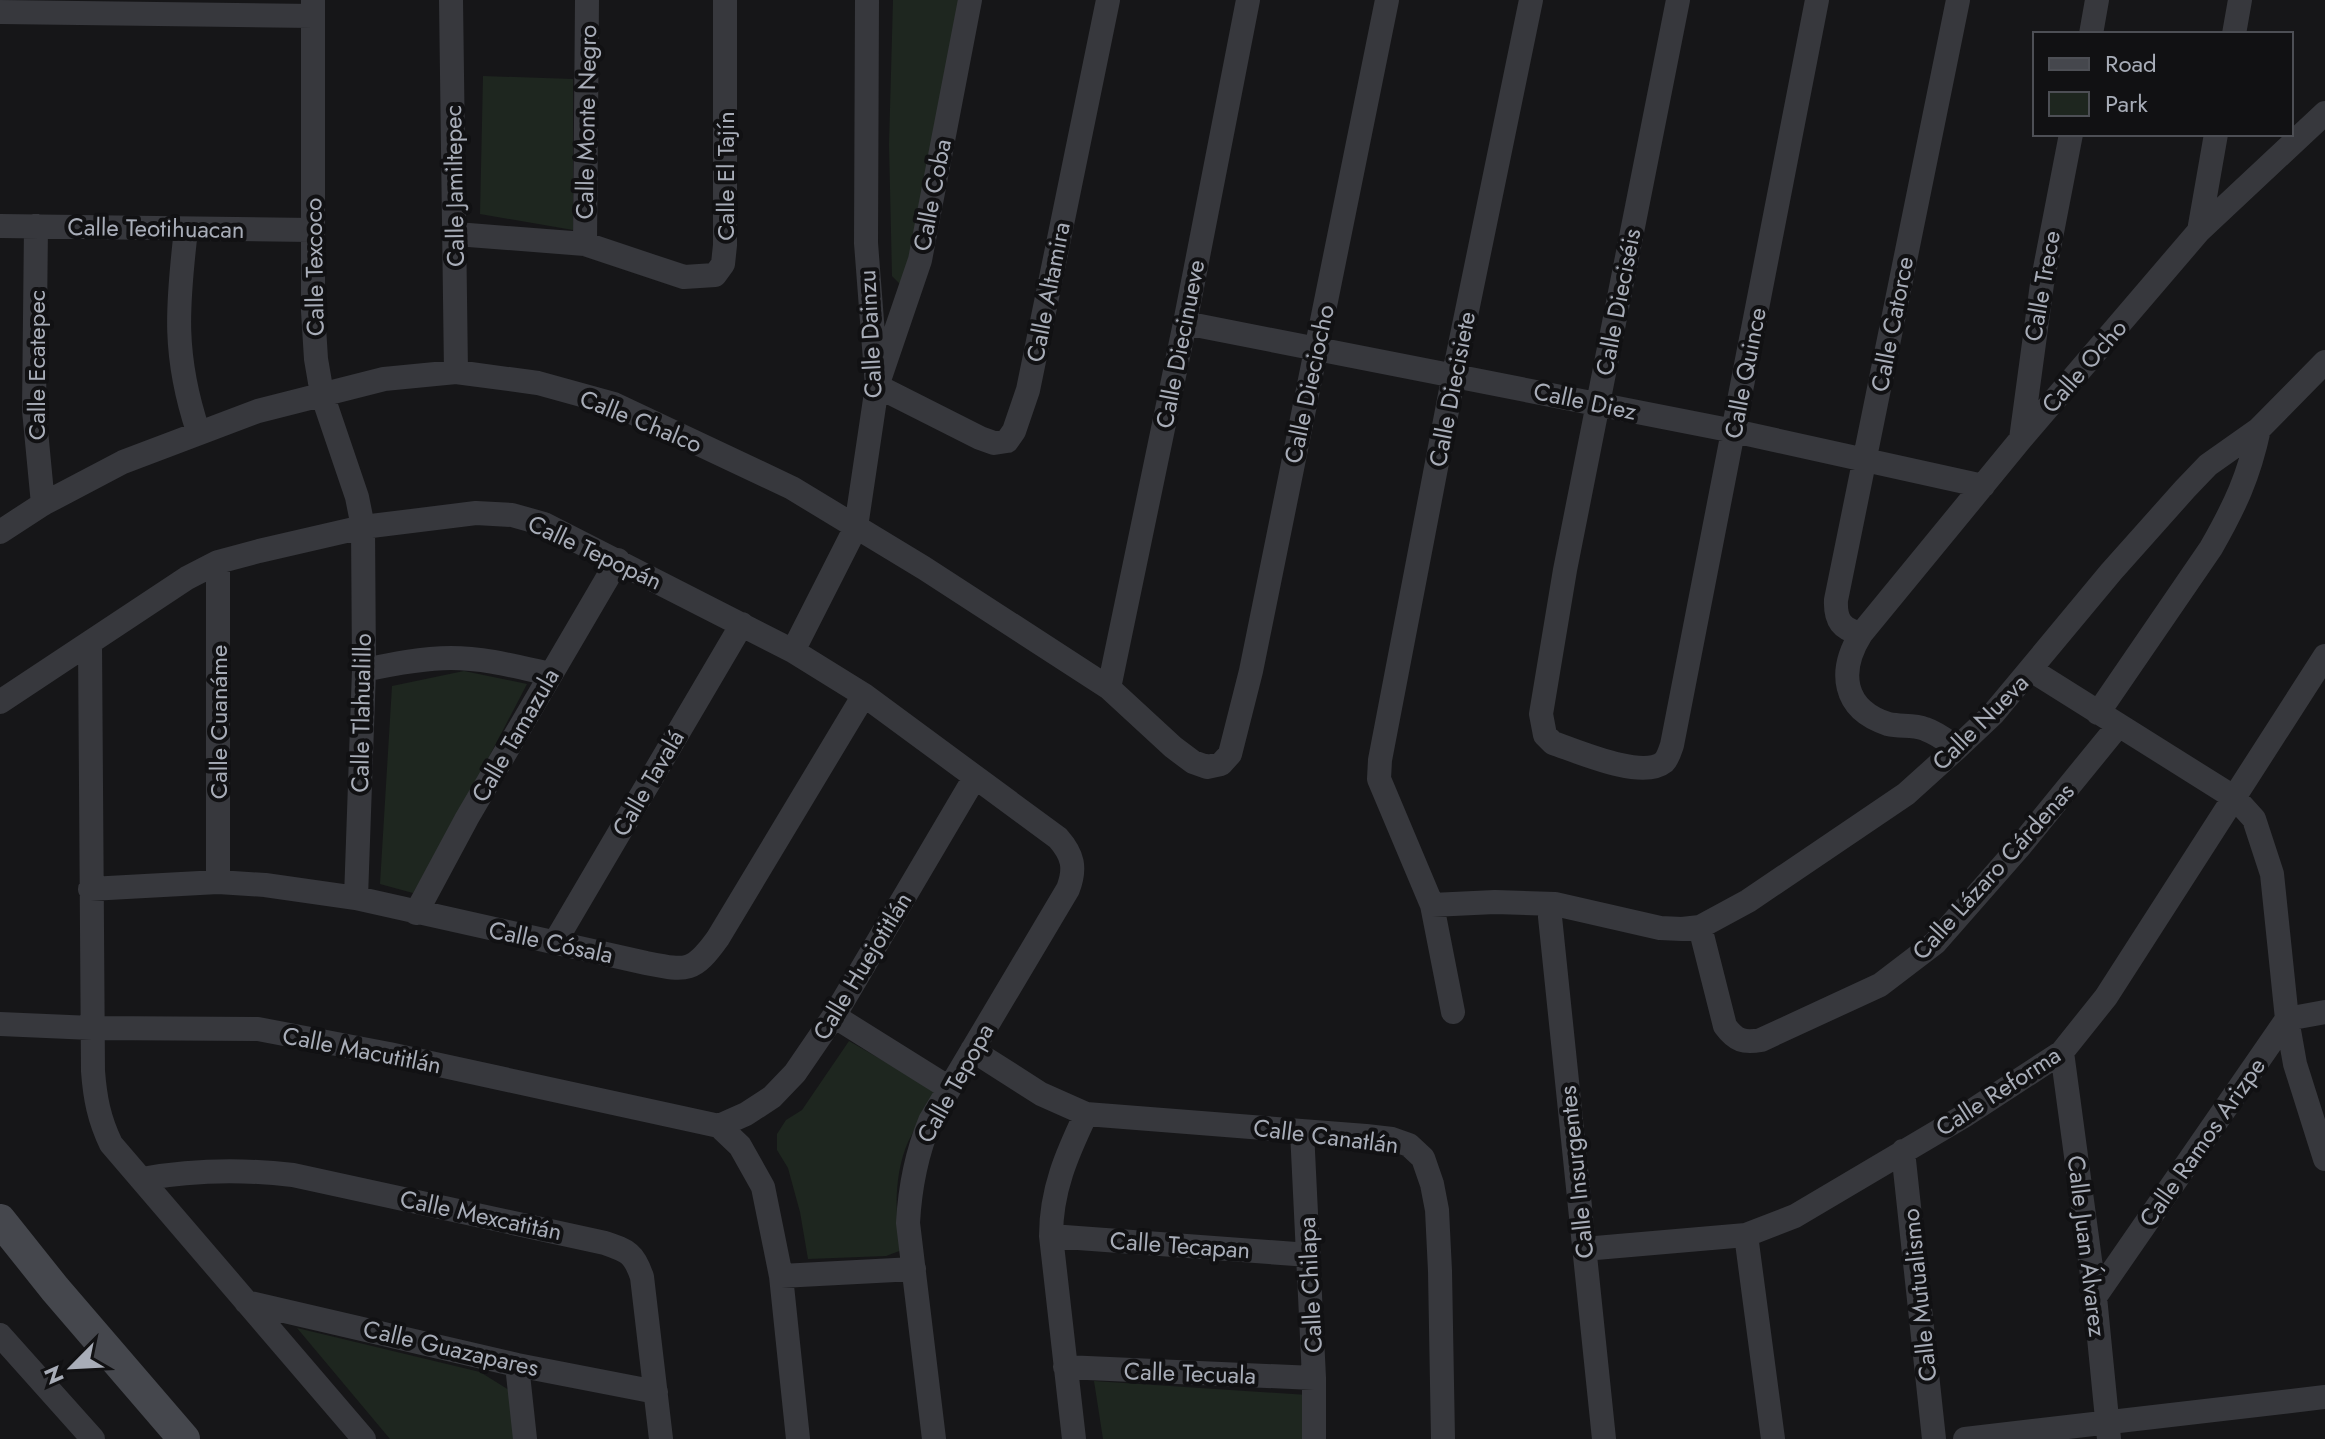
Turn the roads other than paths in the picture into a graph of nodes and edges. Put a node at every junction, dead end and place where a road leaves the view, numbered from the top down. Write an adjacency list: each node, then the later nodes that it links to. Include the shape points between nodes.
1 (451, 0): 27 (street, Calle Jamiltepec)
2 (587, 0): 28 (street, Calle Monte Negro)
3 (725, 0): 28 (street, Calle El Tajín, via 723,264 715,275 684,277)
4 (867, 0): 34 (street, Calle Dainzu, via 866,243)
5 (970, 0): 34 (street, Calle Coba, via 920,260)
6 (1108, 0): 34 (street, Calle Altamira, via 1028,390 1014,431 1007,441 994,443)
7 (1248, 0): 29 (street, Calle Diecinueve)
8 (1387, 0): 30 (street, Calle Dieciocho)
9 (1531, 0): 33 (street, Calle Diecisiete)
10 (1678, 0): 36 (street, Calle Dieciséis)
11 (1817, 0): 39 (street, Calle Quince)
12 (1958, 0): 41 (street, Calle Catorce)
13 (2097, 0): 17 (street)
14 (2240, 0): 18 (street)
15 (313, 8): 16 (street); 25 (street, Calle Texcoco)
16 (0, 12)
17 (2091, 32)
18 (2234, 32)
19 (2325, 113): 26 (street, Calle Ocho)
20 (2071, 136): 40 (street, Calle Trece, via 2039,297)
21 (2216, 136): 26 (street)
22 (0, 226): 23 (street, Calle Teotihuacan)
23 (36, 226): 24 (street, Calle Teotihuacan); 43 (street, Calle Ecatepec, via 34,410)
24 (186, 230): 25 (street, Calle Teotihuacan); 38 (street, via 178,334)
25 (312, 230): 35 (street, Calle Texcoco)
26 (2199, 231): 40 (street, Calle Ocho)
27 (456, 234): 28 (street, Calle El Tajín); 32 (street, Calle Jamiltepec)
28 (585, 244)
29 (1185, 323): 30 (street, Calle Diez); 57 (street, Calle Diecinueve)
30 (1316, 350): 33 (street, Calle Diez); 63 (street, Calle Dieciocho, via 1237,731)
31 (2325, 362): 37 (street, Calle Nueva)
32 (456, 372): 35 (street, Calle Chalco, via 384,379); 45 (street, Calle Chalco, via 538,383 614,404 792,488)
33 (1454, 374): 36 (street, Calle Diez); 70 (street, Calle Diecisiete, via 1379,779)
34 (877, 386): 45 (street, Calle Dainzu)
35 (322, 394): 38 (street, Calle Chalco); 44 (street, Calle Texcoco)
36 (1598, 404): 39 (street, Calle Diez); 61 (street, Calle Dieciséis, via 1541,725 1553,743 1638,768 1666,761)
37 (2259, 429): 55 (street, Calle Nueva, via 2208,465 2185,489); 60 (street, Calle Lázaro Cárdenas, via 2251,469 2226,521)
38 (198, 431): 43 (street, Calle Chalco)
39 (1734, 431): 41 (street, Calle Diez); 61 (street, Calle Quince)
40 (2021, 439): 42 (street, Calle Ocho)
41 (1864, 461): 42 (street, Calle Diez); 50 (street, Calle Catorce, via 1835,610 1843,628)
42 (1983, 486): 50 (street, Calle Ocho)
43 (43, 504): 46 (street, Calle Chalco)
44 (363, 527): 47 (street, Calle Tepopán, via 476,513 512,515 544,524); 48 (street, Calle Tepopán); 54 (street, Calle Tlahualillo)
45 (856, 527): 52 (street, Calle Dainzu); 57 (street, Calle Chalco)
46 (0, 532)
47 (618, 560): 49 (street, Calle Tepopán); 56 (street, Calle Tamazula)
48 (218, 562): 51 (street, Calle Tepopán); 66 (street, Calle Cuanáme)
49 (742, 624): 52 (street, Calle Tepopán); 74 (street, Calle Tavalá)
50 (1861, 634): 62 (street, Calle Ocho, via 1846,670 1858,704 1875,718 1925,729)
51 (90, 643): 59 (street, Calle Tepopán); 67 (street)
52 (793, 651): 58 (street, Calle Tepopán)
53 (2325, 656): 65 (street, Calle Reforma)
54 (364, 670): 56 (street, via 451,658); 69 (street, Calle Tlahualillo)
55 (2031, 670): 60 (street); 62 (street, Calle Nueva)
56 (550, 674): 72 (street, Calle Tamazula)
57 (1109, 688): 63 (street, Calle Chalco, via 1193,762)
58 (864, 695): 64 (street, Calle Tepopán); 74 (street, Calle Cósala, via 718,938 690,968)
59 (0, 702)
60 (2108, 720): 65 (street); 73 (street, Calle Lázaro Cárdenas, via 1967,909 1909,966 1851,1000 1761,1040 1746,1043 1733,1037 1725,1026)
61 (1672, 745)
62 (1957, 748): 73 (street, Calle Nueva, via 1859,827)
63 (1221, 764)
64 (975, 777): 68 (street, Calle Tepopán, via 1068,849 1073,863); 77 (street, Calle Huejotitlán)
65 (2235, 798): 78 (street, via 2254,819 2272,874); 82 (street, Calle Reforma, via 2106,997)
66 (218, 882): 67 (street, Calle Cósala); 69 (street, Calle Cósala)
67 (90, 889): 80 (street)
68 (1068, 889): 81 (street, Calle Tepopa)
69 (356, 898): 72 (street, Calle Cósala)
70 (1432, 905): 71 (street, Calle Nueva); 75 (street)
71 (1551, 905): 73 (street, Calle Nueva, via 1660,928); 93 (street, Calle Insurgentes)
72 (416, 913): 74 (street, Calle Cósala)
73 (1700, 927)
74 (555, 942)
75 (1453, 1012)
76 (2325, 1012): 78 (street)
77 (834, 1016): 83 (street); 85 (street, Calle Huejotitlán, via 772,1097)
78 (2287, 1019): 88 (street, via 2295,1064); 97 (street, Calle Ramos Arizpe)
79 (0, 1024): 80 (street, Calle Macutitlán)
80 (92, 1028): 85 (street, Calle Macutitlán, via 258,1029); 89 (street, via 95,1104 101,1124)
81 (972, 1050): 83 (street, Calle Tepopa); 84 (street, Calle Canatlán, via 1041,1094)
82 (2062, 1052): 87 (street, Calle Reforma); 97 (street, Calle Juan Álvarez)
83 (949, 1088): 95 (street, Calle Tepopa, via 916,1155 908,1223)
84 (1086, 1114): 86 (street, Calle Canatlán); 92 (street, via 1056,1184)
85 (719, 1126): 96 (street, via 740,1146 763,1187)
86 (1302, 1131): 94 (street, Calle Chilapa); 115 (street, Calle Canatlán, via 1392,1139 1423,1158 1437,1210)
87 (1903, 1151): 91 (street, Calle Reforma, via 1795,1216); 118 (street, Calle Mutualismo)
88 (2325, 1159)
89 (142, 1179): 98 (street); 103 (street, Calle Mexcatitán, via 208,1171 293,1175 624,1249 636,1259 642,1277)
90 (0, 1220): 107 (street)
91 (1746, 1235): 93 (street, Calle Reforma); 117 (street)
92 (1051, 1236): 94 (street, Calle Tecapan); 101 (street)
93 (1584, 1249): 116 (street, Calle Insurgentes)
94 (1309, 1255): 102 (street, Calle Chilapa)
95 (914, 1269): 96 (street); 112 (street, Calle Tepopa)
96 (781, 1276): 111 (street)
97 (2095, 1297): 105 (street, Calle Juan Álvarez)
98 (246, 1302): 100 (street, Calle Guazapares); 108 (street)
99 (0, 1335): 106 (street)
100 (517, 1365): 103 (street, Calle Guazapares); 109 (street)
101 (1065, 1367): 102 (street, Calle Tecuala); 113 (street)
102 (1314, 1378): 114 (street, Calle Chilapa)
103 (656, 1392): 110 (street, Calle Mexcatitán)
104 (2325, 1397): 105 (street)
105 (2108, 1430): 119 (street)
106 (93, 1439)
107 (184, 1439)
108 (364, 1439)
109 (525, 1439)
110 (661, 1439)
111 (798, 1439)
112 (934, 1439)
113 (1074, 1439)
114 (1314, 1439)
115 (1443, 1439)
116 (1604, 1439)
117 (1773, 1439)
118 (1934, 1439)
119 (1965, 1439)

